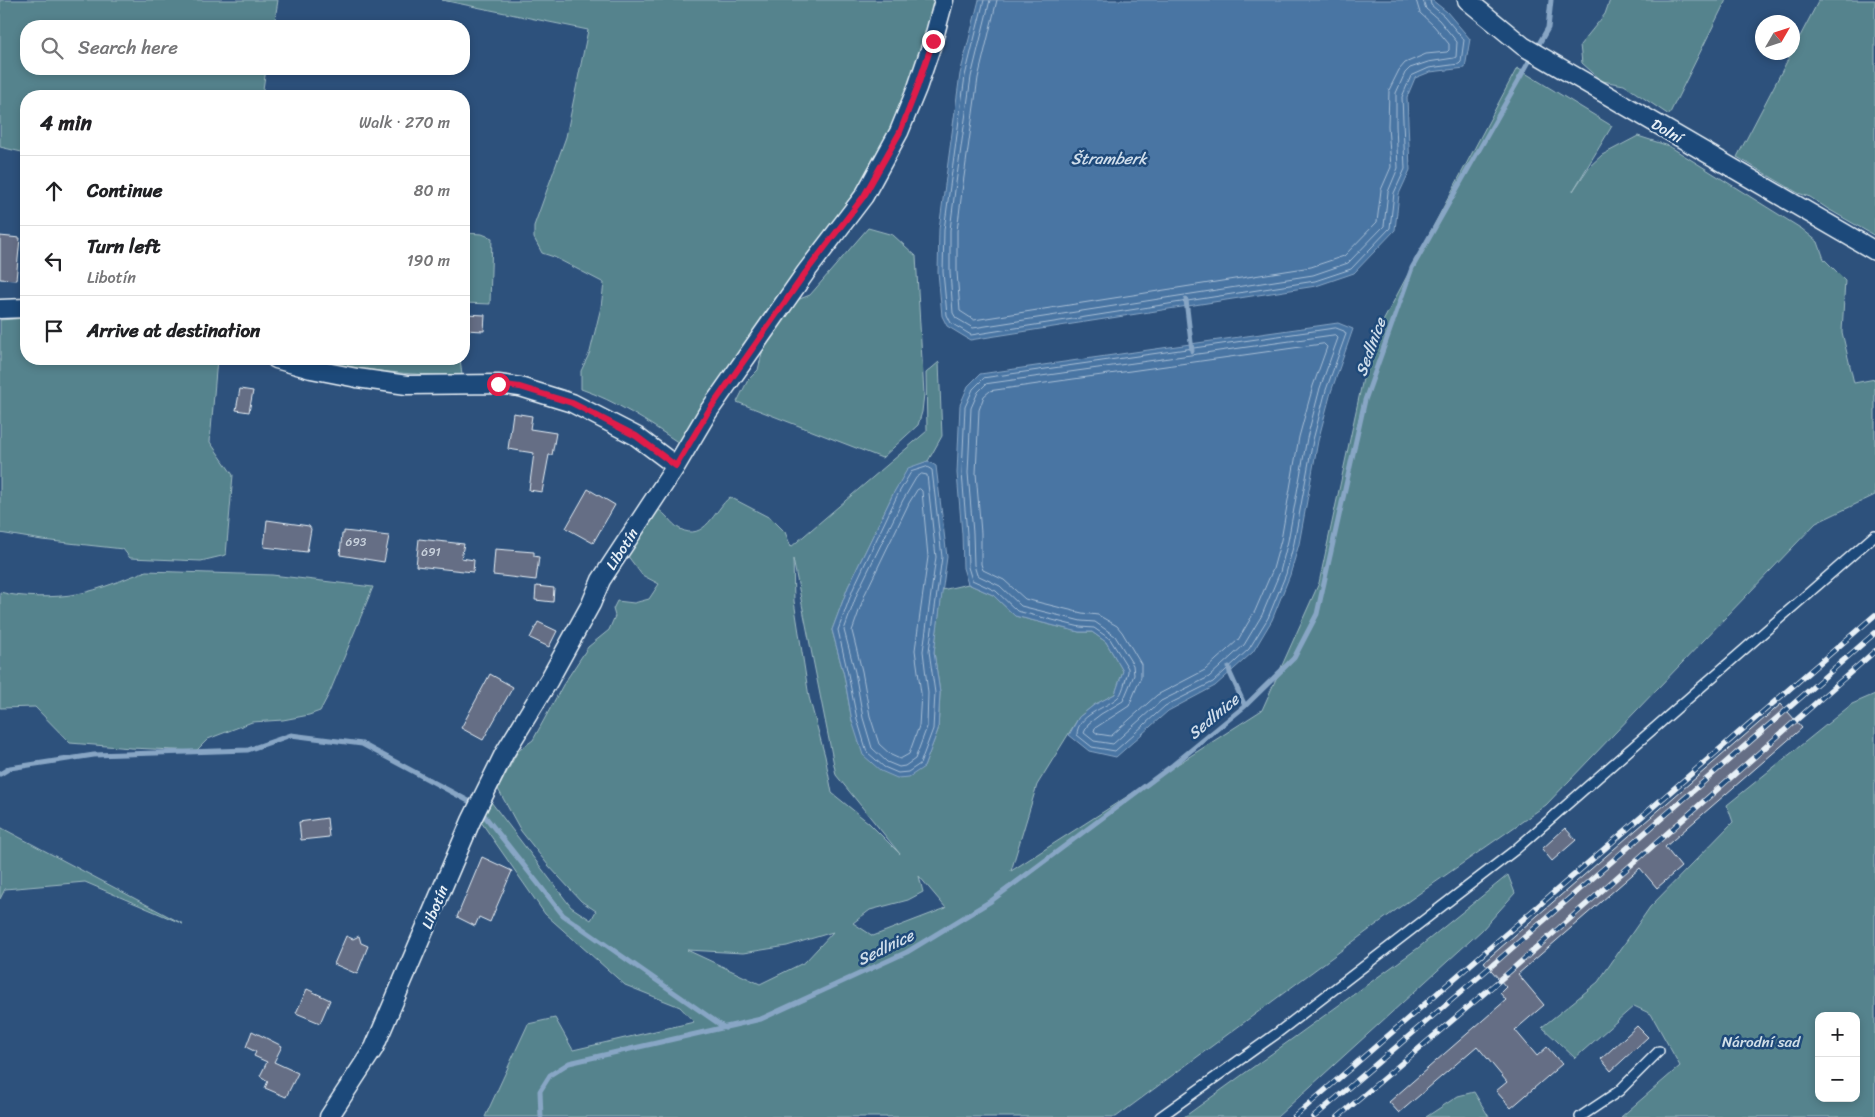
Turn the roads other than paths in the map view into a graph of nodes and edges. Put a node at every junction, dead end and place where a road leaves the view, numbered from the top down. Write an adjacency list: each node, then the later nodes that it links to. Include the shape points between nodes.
1 (944, 0): 7 (street, Libotín, via 933,41 900,132 864,196 806,272 708,412)
2 (1467, 0): 3 (street, Dolní, via 1523,46)
3 (1875, 251)
4 (20, 308): 5 (street)
5 (0, 309)
6 (298, 365): 7 (street, via 407,385 498,384 520,387 572,403 636,436)
7 (676, 466): 10 (street, Libotín, via 601,580 549,680 504,754 471,822 374,1048)
8 (1875, 535): 11 (lane, via 1515,850 1276,1034)
9 (1659, 1051): 12 (lane, via 1619,1091)
10 (329, 1117)
11 (1160, 1117)
12 (1580, 1117)

